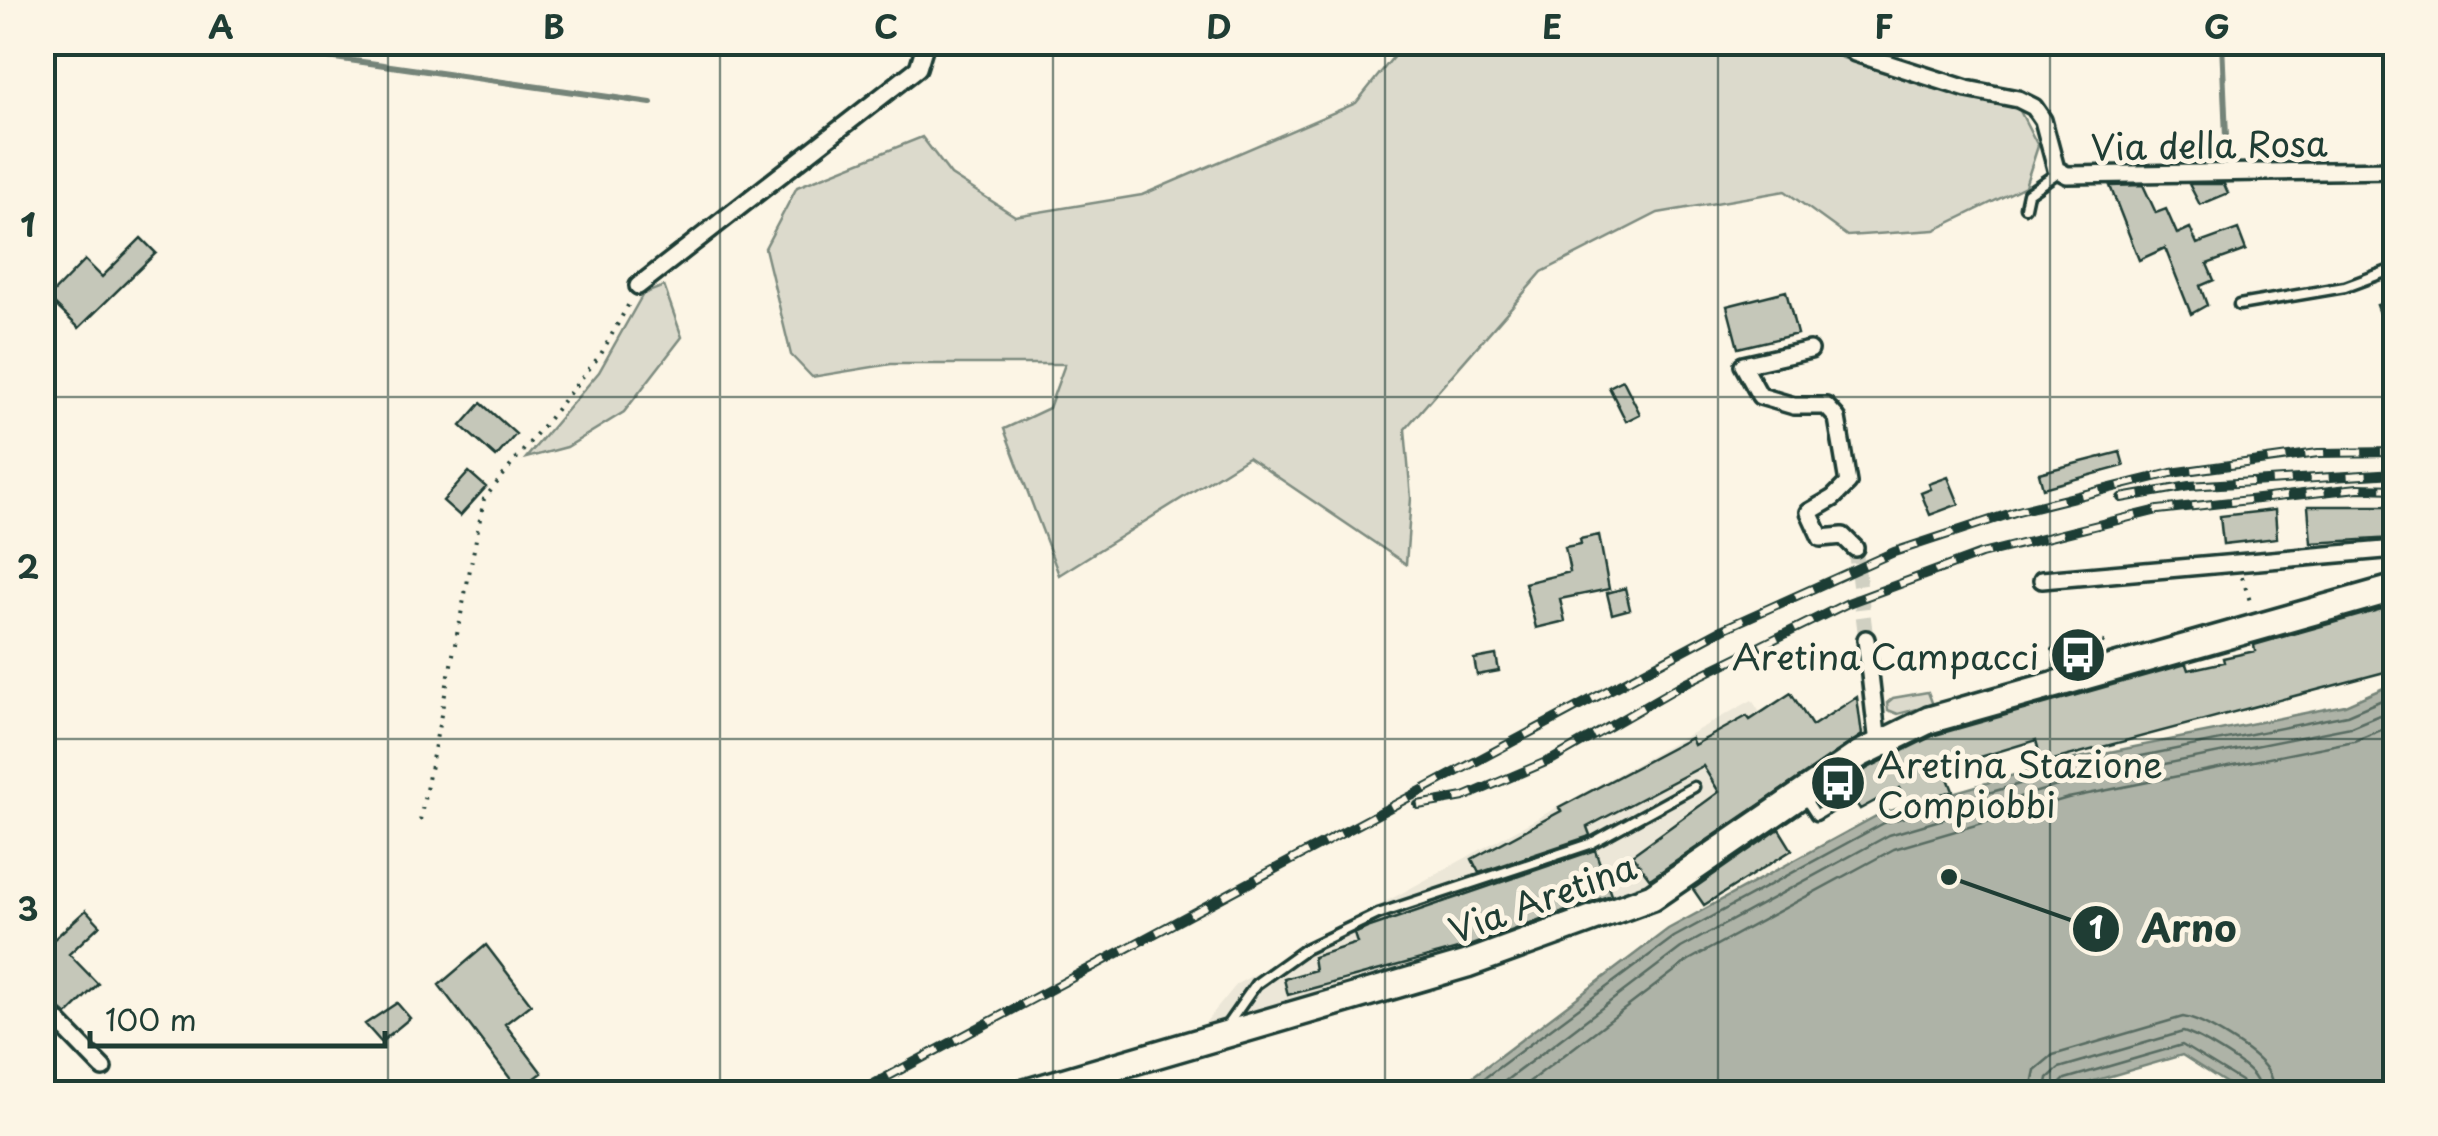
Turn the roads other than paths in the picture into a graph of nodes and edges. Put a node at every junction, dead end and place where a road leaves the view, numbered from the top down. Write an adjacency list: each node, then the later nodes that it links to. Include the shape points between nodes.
1 (926, 42): 7 (street, via 918,68)
2 (1840, 42): 4 (street, Via della Rosa, via 1855,53 2034,107)
3 (2396, 170): 4 (street, Via della Rosa)
4 (2060, 172): 5 (lane, via 2028,193)
5 (2025, 206)
6 (2396, 268): 8 (lane, via 2345,286)
7 (638, 286)
8 (2238, 305)
9 (1810, 350): 10 (street, via 1743,365 1760,396 1826,406 1836,418 1848,483 1808,512 1821,538 1843,536)
10 (1855, 548)
11 (2396, 549): 12 (street)
12 (2042, 580)
13 (2396, 588): 15 (main road, Via Aretina, via 1929,720)
14 (1866, 639): 15 (street)
15 (1878, 744): 17 (main road, Via Aretina)
16 (1694, 787): 20 (lane, via 1590,844 1378,914 1305,950 1256,984)
17 (1802, 794): 18 (lane, via 1816,816); 20 (main road, Via Aretina, via 1671,893 1467,964)
18 (1832, 806)
19 (42, 1004): 21 (street)
20 (1219, 1036): 22 (main road, Via Aretina)
21 (103, 1068)
22 (1021, 1094)

